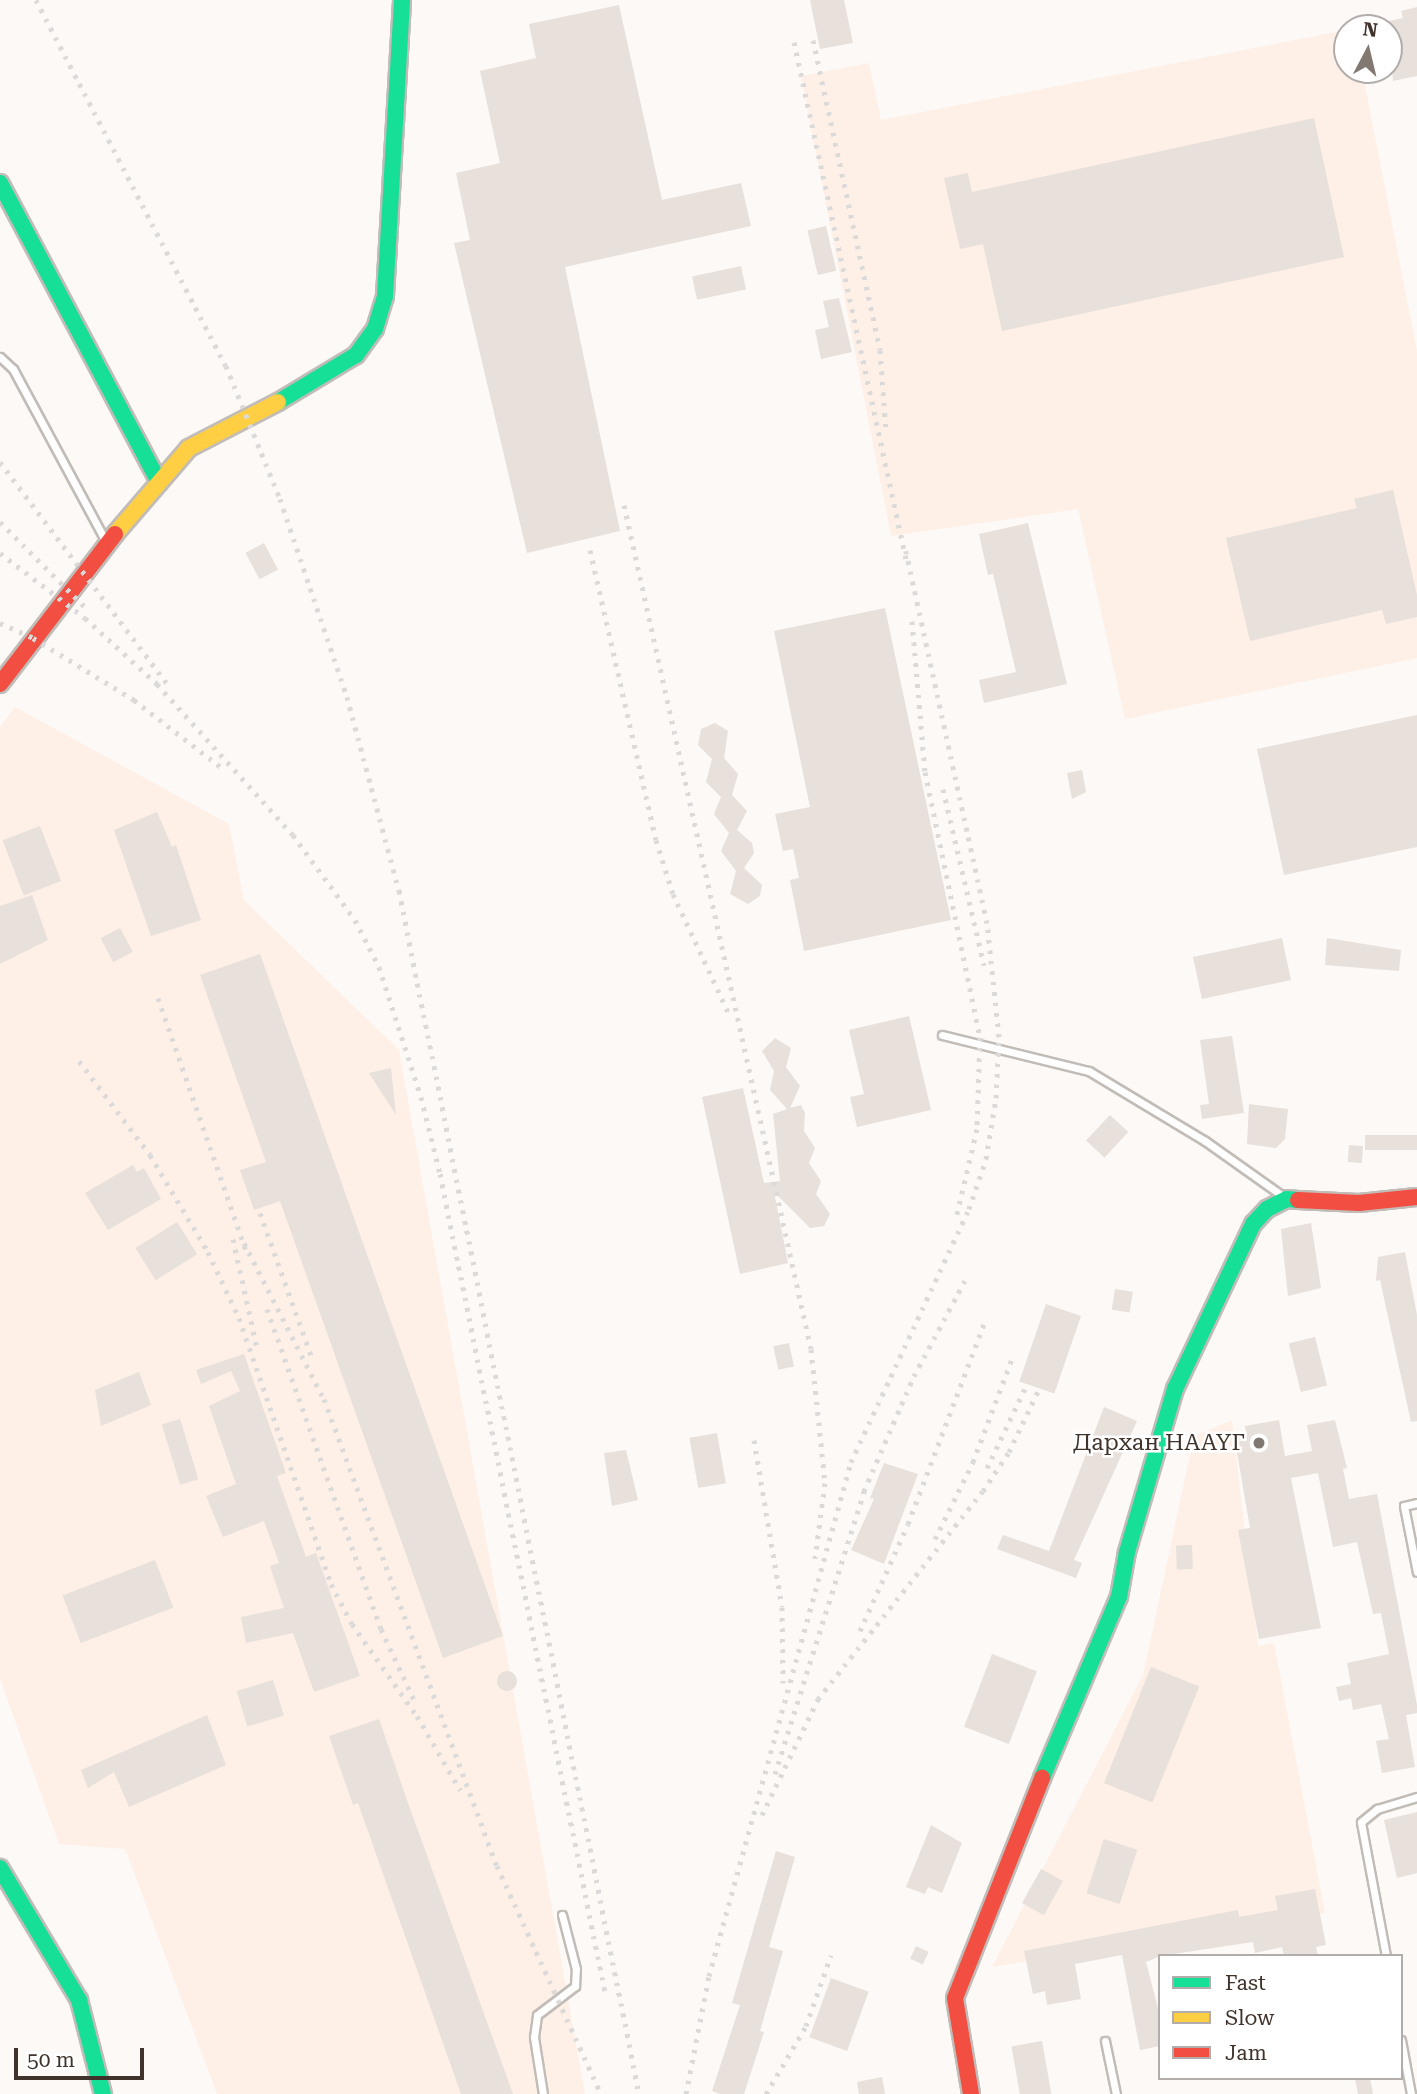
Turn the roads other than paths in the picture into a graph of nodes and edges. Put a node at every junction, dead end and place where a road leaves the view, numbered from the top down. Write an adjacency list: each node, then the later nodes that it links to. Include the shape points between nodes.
1 (402, 0): 4 (street, via 385,296 375,329 356,355 326,377 189,449)
2 (0, 183): 4 (street)
3 (0, 357): 5 (lane, via 13,369)
4 (159, 482): 5 (street)
5 (107, 544): 6 (street)
6 (0, 684)
7 (942, 1035): 9 (lane, via 1088,1071 1205,1141)
8 (1417, 1197): 9 (street, via 1359,1203)
9 (1287, 1199): 20 (street, via 1266,1209 1253,1224 1175,1390 1119,1597 974,1944 955,1998)
10 (1417, 1503): 11 (lane, via 1404,1506)
11 (1417, 1572)
12 (1417, 1797): 15 (lane, via 1377,1809 1361,1822)
13 (0, 1868): 18 (street, via 79,2000)
14 (562, 1915): 19 (lane, via 576,1969 575,1986 537,2015 534,2038)
15 (1386, 1954)
16 (1105, 2041): 21 (lane)
17 (1403, 2051): 22 (lane)
18 (103, 2094)
19 (543, 2094)
20 (971, 2094)
21 (1116, 2094)
22 (1411, 2094)

